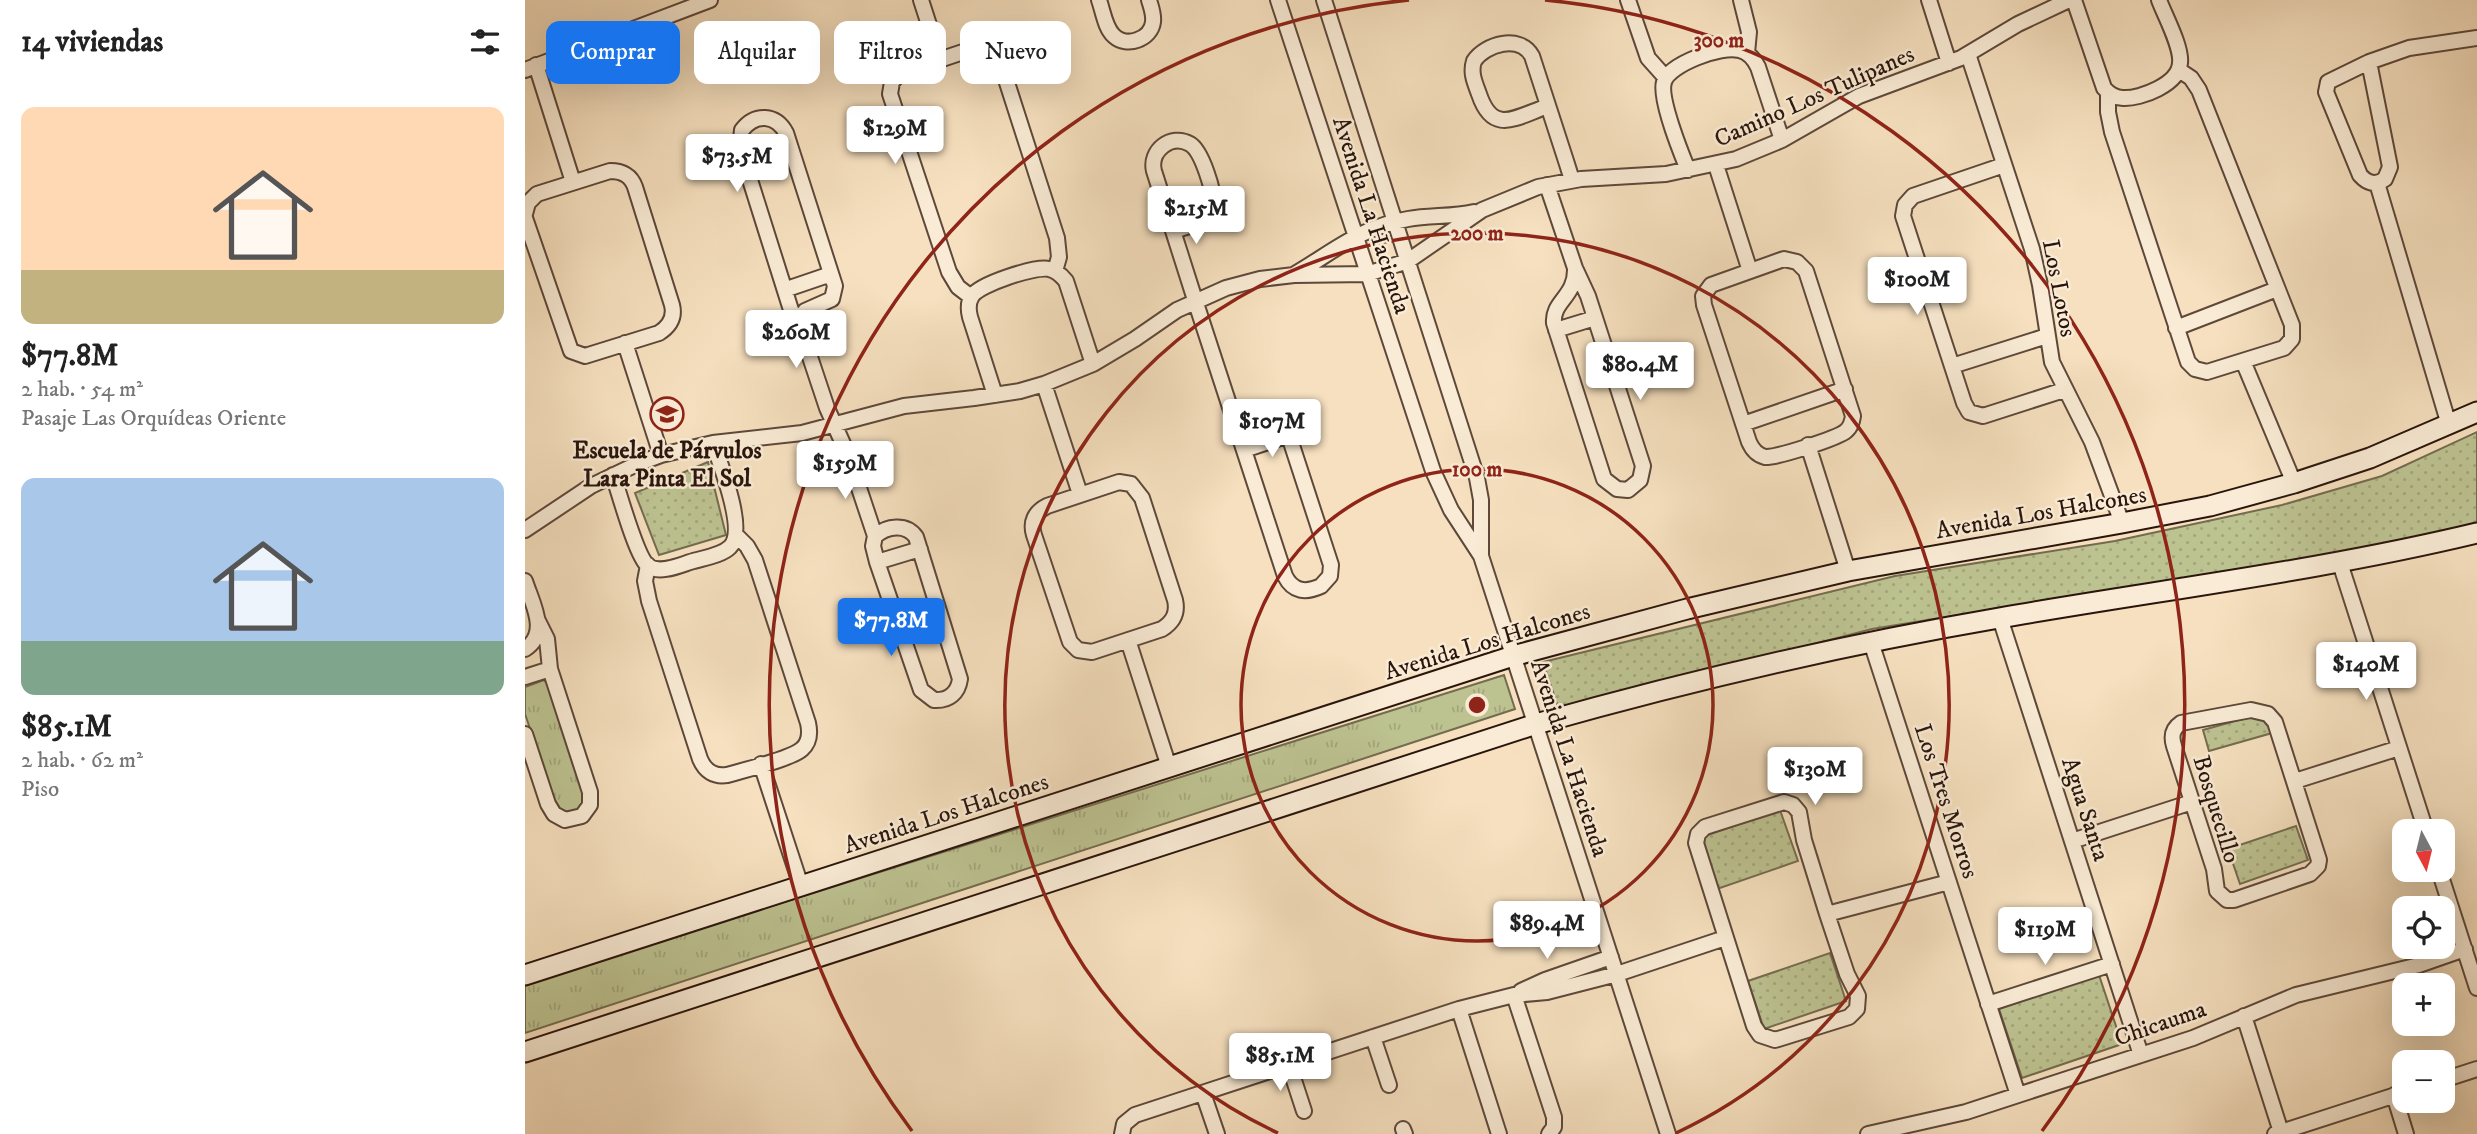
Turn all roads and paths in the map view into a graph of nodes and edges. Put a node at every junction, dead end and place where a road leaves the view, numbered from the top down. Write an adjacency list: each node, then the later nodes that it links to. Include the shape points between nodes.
1 (710, 0): 19 (street)
2 (921, 0): 12 (street)
3 (1099, 0): 4 (street, via 1111,33 1129,42 1150,30)
4 (1149, 0)
5 (1279, 0): 37 (street, Avenida La Hacienda)
6 (1324, 0): 35 (street, Avenida La Hacienda)
7 (1628, 0): 21 (street, via 1648,58)
8 (1741, 0): 14 (street, via 1749,32)
9 (1929, 0): 18 (street)
10 (2071, 0): 15 (street, Camino Los Tulipanes, via 2027,19); 23 (street)
11 (2159, 0): 20 (street, via 2179,53)
12 (928, 21)
13 (2477, 38): 17 (street, via 2409,48)
14 (1747, 53): 21 (street, via 1734,49 1716,52 1674,68); 25 (street, via 1758,67)
15 (1968, 54): 18 (street, Camino Los Tulipanes); 27 (street, Los Lotos)
16 (946, 58): 41 (street, via 978,48 999,58 1057,238)
17 (2369, 62): 31 (street, via 2390,162 2387,175); 31 (street, via 2334,77 2326,92 2360,175)
18 (1949, 63): 25 (street, Camino Los Tulipanes, via 1859,96)
19 (530, 67): 30 (street)
20 (2179, 70): 23 (street, via 2170,82 2146,93 2125,99); 48 (street, via 2199,90)
21 (1665, 77): 28 (street, via 1664,101)
22 (892, 84): 51 (street, via 890,94 949,272)
23 (2108, 93): 55 (street, via 2112,132)
24 (1548, 106): 24 (street, via 1526,47 1505,44 1480,53 1474,61 1473,77 1485,110 1493,118 1509,119); 29 (street)
25 (1782, 140): 26 (street, Camino Los Tulipanes)
26 (1716, 164): 28 (street, Camino Los Tulipanes); 42 (street)
27 (2004, 165): 57 (street, Los Lotos, via 2034,258); 61 (street, via 1918,194 1905,205 1903,216)
28 (1688, 170): 29 (street, Camino Los Tulipanes)
29 (1572, 180): 32 (street, Camino Los Tulipanes)
30 (573, 182): 34 (street, via 537,194 528,203); 58 (street, via 610,170 629,177 635,187 673,316 659,333)
31 (2378, 183): 69 (street)
32 (1547, 185): 33 (street, Camino Los Tulipanes); 40 (street)
33 (1482, 210): 35 (street, Camino Los Tulipanes); 39 (street, Camino Los Tulipanes)
34 (525, 216): 58 (street, via 568,348 585,356)
35 (1396, 222): 37 (street, Camino Los Tulipanes); 39 (street, Avenida La Hacienda)
36 (1173, 231): 36 (street, via 1153,160 1162,146 1178,141 1200,154 1214,200 1208,216); 52 (street)
37 (1355, 236): 38 (street, Camino Los Tulipanes); 44 (street, Avenida La Hacienda)
38 (1317, 260): 45 (street, Camino Los Tulipanes); 46 (street)
39 (1408, 261): 44 (street, Camino Los Tulipanes); 85 (street, Avenida La Hacienda, via 1477,478)
40 (1574, 268): 49 (street); 50 (street)
41 (1055, 271): 51 (street, via 1042,268 1009,278 979,288); 60 (street, via 1066,281)
42 (1750, 271): 63 (street, via 1784,259 1802,266); 68 (street, via 1711,285 1703,301)
43 (831, 274): 47 (street); 47 (street, via 786,133 777,122 757,118 742,130 740,148); 53 (street, via 832,299)
44 (1367, 274): 46 (street, Camino Los Tulipanes); 85 (street, Avenida La Hacienda, via 1439,485)
45 (1294, 275): 46 (street, Camino Los Tulipanes); 52 (street, Camino Los Tulipanes, via 1243,283)
46 (1322, 275)
47 (787, 289): 53 (street)
48 (2277, 289): 55 (street); 59 (street, via 2293,330 2292,339 2284,348)
49 (1570, 293): 50 (street); 56 (street, via 1554,313)
50 (1588, 296): 54 (street)
51 (971, 297): 65 (street, via 969,317)
52 (1195, 300): 60 (street, Camino Los Tulipanes); 70 (street)
53 (801, 316): 67 (street)
54 (1595, 318): 56 (street); 56 (street, via 1643,466 1640,480 1629,490 1617,489 1604,479)
55 (2176, 328): 59 (street, via 2187,362 2195,369 2207,372)
56 (1556, 330)
57 (2047, 336): 61 (street); 64 (street, Los Lotos)
58 (625, 343): 75 (street)
59 (2243, 361): 77 (street)
60 (1093, 364): 62 (street, Camino Los Tulipanes)
61 (1952, 366): 64 (street, via 1964,403 1973,415 1988,415)
62 (1044, 384): 65 (street, Camino Los Tulipanes); 78 (street)
63 (1845, 389): 68 (street); 73 (street, via 1851,425 1841,435)
64 (2064, 390): 79 (street, Los Lotos, via 2092,442)
65 (995, 396): 67 (street, Camino Los Tulipanes, via 904,406)
66 (2477, 412): 69 (street, Avenida Los Halcones)
67 (834, 424): 72 (street, Camino Los Tulipanes, via 789,435); 83 (street)
68 (1743, 424): 73 (street, via 1751,447 1766,457)
69 (2449, 425): 77 (street, Avenida Los Halcones)
70 (1236, 426): 71 (street, via 1269,417 1284,425); 74 (street)
71 (1289, 435): 74 (street); 74 (street, via 1331,565 1328,580 1316,589 1300,590 1287,581)
72 (713, 443): 75 (street, Camino Los Tulipanes); 82 (street, via 732,503)
73 (1808, 445): 89 (street)
74 (1244, 450)
75 (661, 455): 76 (street, Camino Los Tulipanes)
76 (613, 475): 80 (street, Camino Los Tulipanes); 88 (street, via 638,549)
77 (2294, 483): 79 (street, Avenida Los Halcones)
78 (1080, 494): 93 (street, via 1041,509 1034,518 1034,535 1073,647 1087,653); 93 (street, via 1119,482 1131,484 1142,498 1176,612 1167,626)
79 (2122, 523): 89 (street, Avenida Los Halcones)
80 (525, 530)
81 (2477, 533): 87 (street)
82 (736, 534): 88 (street, via 722,552 671,568); 102 (street, via 755,560 810,729 800,751)
83 (875, 536): 84 (street, via 905,527 913,533); 86 (street)
84 (919, 550): 86 (street); 86 (street, via 960,679 957,690 946,699 929,698 921,690)
85 (1481, 556): 96 (street, Avenida La Hacienda)
86 (877, 562)
87 (2340, 563): 91 (street); 101 (street)
88 (648, 565): 102 (street, via 649,601 702,764 721,776)
89 (1848, 571): 96 (street, Avenida Los Halcones)
90 (525, 580): 92 (street)
91 (2000, 618): 94 (street); 107 (street, Agua Santa)
92 (538, 621): 95 (street, via 538,634); 97 (street, via 547,639)
93 (1128, 640): 103 (street)
94 (1871, 642): 99 (street, via 1692,682); 108 (street, Los Tres Morros)
95 (529, 647): 97 (street, via 541,650)
96 (1513, 656): 99 (street, Avenida La Hacienda); 103 (street, Avenida Los Halcones)
97 (548, 663): 98 (street); 100 (street, via 590,792 590,805 582,816 565,820 550,810)
98 (525, 677)
99 (1535, 724): 114 (street, Avenida La Hacienda); 124 (street)
100 (525, 734)
101 (2399, 748): 104 (street); 106 (street)
102 (761, 764): 110 (street)
103 (1169, 767): 110 (street, Avenida Los Halcones)
104 (2295, 781): 105 (street, Bosquecillo, via 2275,722 2268,714 2252,710 2186,722 2174,730 2174,746); 105 (street, Bosquecillo, via 2318,866 2310,874 2234,900 2223,899 2217,891)
105 (2192, 802): 107 (street)
106 (2422, 819)
107 (2072, 841): 115 (street, Agua Santa)
108 (1949, 882): 111 (street); 120 (street, Los Tres Morros)
109 (2443, 882): 113 (street)
110 (801, 886): 117 (street, Avenida Los Halcones)
111 (1827, 914): 112 (street, via 1858,996 1857,1009 1849,1017 1780,1040 1764,1038 1754,1026); 112 (street, via 1799,812 1789,803 1773,804 1710,825 1698,834 1696,849)
112 (1725, 938): 116 (street)
113 (2465, 949): 118 (street); 122 (street, Chicauma, via 2419,965 2305,992)
114 (1611, 957): 116 (street, Avenida La Hacienda); 119 (street)
115 (2112, 964): 120 (street); 125 (street, Agua Santa)
116 (1616, 974): 119 (street, via 1547,992); 141 (street, Avenida La Hacienda)
117 (525, 975)
118 (2477, 988)
119 (1514, 995): 121 (street); 140 (street, via 1554,1117)
120 (1988, 1004): 131 (street, Los Tres Morros)
121 (1458, 1009): 123 (street); 139 (street)
122 (2244, 1016): 125 (street, Chicauma); 136 (street)
123 (1373, 1037): 126 (street); 129 (street)
124 (525, 1052)
125 (2141, 1055): 131 (street, Chicauma)
126 (1289, 1065): 130 (street); 133 (street)
127 (2477, 1069): 128 (street)
128 (2455, 1076)
129 (1389, 1085)
130 (1203, 1093): 137 (street, via 1131,1117); 138 (street)
131 (2018, 1095): 135 (street, Chicauma)
132 (2392, 1096): 136 (street)
133 (1304, 1111)
134 (2402, 1113): 143 (street)
135 (1913, 1129): 142 (street, Chicauma)
136 (2284, 1132)
137 (1122, 1134)
138 (1217, 1134)
139 (1499, 1134)
140 (1549, 1134)
141 (1668, 1134)
142 (1868, 1134)
143 (2406, 1134)

